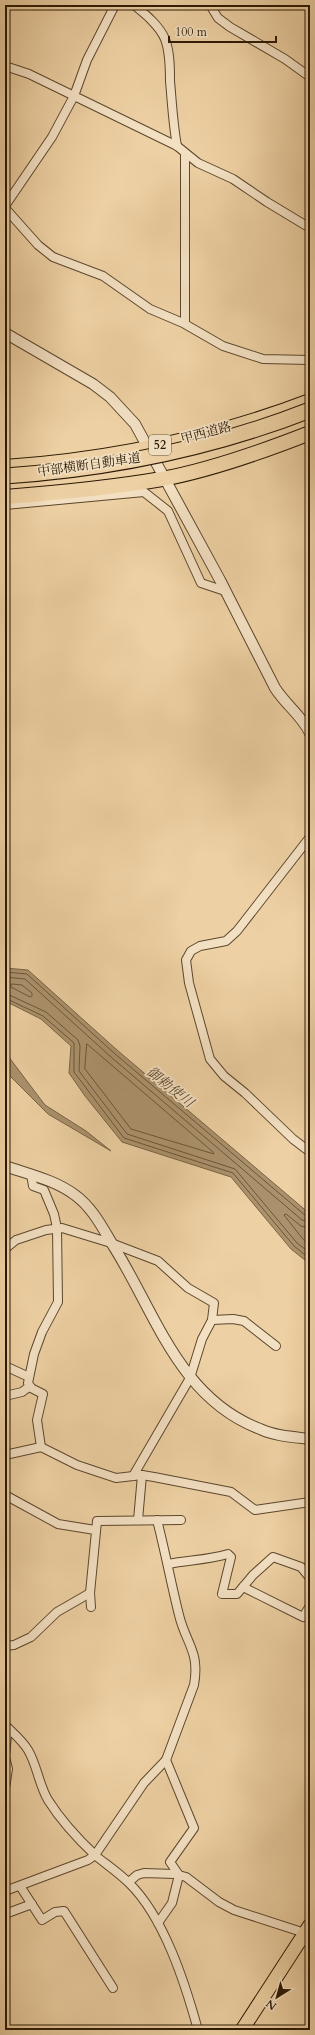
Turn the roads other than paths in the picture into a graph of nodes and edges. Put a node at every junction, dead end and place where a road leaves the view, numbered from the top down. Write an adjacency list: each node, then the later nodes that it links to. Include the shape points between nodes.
1 (115, 5): 6 (street, via 87,60)
2 (134, 5): 7 (street, via 161,31 166,40)
3 (210, 5): 5 (street, via 218,18 230,27 285,59)
4 (5, 66): 6 (street, via 29,74)
5 (310, 77)
6 (74, 96): 7 (street); 9 (street, via 52,137)
7 (177, 146): 8 (street)
8 (185, 154): 10 (street, via 233,179); 11 (street)
9 (5, 207): 11 (street, via 38,245 53,257 103,276 150,309)
10 (310, 228)
11 (185, 323): 13 (street, via 223,346 245,355 263,359)
12 (5, 333): 17 (street, via 93,384 110,397 135,424)
13 (310, 360)
14 (310, 401): 17 (highway, 甲西道路 / 52, via 230,427)
15 (310, 410): 19 (highway, 中部横断自動車道, bridge, via 222,439 130,460)
16 (310, 433): 20 (highway, via 252,453)
17 (148, 448): 18 (highway, 甲西道路 / 52, via 93,458); 20 (street)
18 (5, 467)
19 (5, 476)
20 (163, 478): 21 (highway, via 106,487); 23 (street)
21 (5, 497)
22 (5, 505): 23 (street, via 144,492 168,511 201,583)
23 (226, 591): 24 (street, via 282,699)
24 (310, 733)
25 (310, 837): 26 (street, via 237,931 226,941 200,946 192,951 186,960 189,983 210,1058 224,1076)
26 (310, 1152)
27 (5, 1166): 28 (street)
28 (30, 1174): 29 (street, via 33,1186 44,1190 47,1196); 30 (street, via 75,1195 96,1217)
29 (57, 1228): 30 (street); 31 (street, via 16,1240); 35 (street, via 58,1302 42,1332)
30 (111, 1243): 32 (street, via 158,1261 188,1288 214,1303); 36 (street, via 129,1271 169,1347)
31 (5, 1249)
32 (212, 1320): 33 (street, via 244,1320); 36 (street, via 202,1339)
33 (276, 1346)
34 (5, 1366): 35 (street)
35 (29, 1377): 37 (street)
36 (190, 1378): 39 (street, via 230,1416 261,1430); 42 (street)
37 (30, 1386): 38 (street, via 22,1392); 40 (street, via 43,1394 37,1420)
38 (5, 1396)
39 (310, 1439)
40 (41, 1447): 41 (street); 42 (street, via 100,1473 116,1478)
41 (5, 1454)
42 (133, 1476): 43 (street)
43 (142, 1476): 45 (street, via 231,1492 255,1510); 46 (street)
44 (5, 1495): 49 (street, via 58,1524)
45 (310, 1502)
46 (138, 1520): 47 (street); 49 (street, via 97,1521)
47 (157, 1520): 48 (street); 50 (street)
48 (181, 1520)
49 (96, 1530): 53 (street)
50 (168, 1564): 52 (street, via 228,1554 231,1557 222,1594 237,1594); 58 (street, via 179,1616 196,1661 196,1673 194,1685)
51 (310, 1578): 52 (street, via 301,1567 273,1557)
52 (243, 1586): 54 (street, via 302,1617)
53 (90, 1593): 55 (street); 56 (street, via 57,1612 31,1637)
54 (310, 1606)
55 (91, 1607)
56 (5, 1646)
57 (7, 1727): 59 (street, via 5,1757 8,1769); 60 (street, via 28,1750 48,1800)
58 (166, 1760): 60 (street, via 144,1783); 61 (street, via 194,1828 170,1862)
59 (5, 1788)
60 (95, 1855): 62 (street); 63 (street)
61 (179, 1876): 62 (street, via 144,1873); 67 (street, via 172,1903); 68 (street, via 192,1881 234,1910)
62 (129, 1882): 67 (street, via 144,1899)
63 (20, 1886): 64 (street); 65 (street)
64 (5, 1890)
65 (32, 1904): 66 (street); 69 (street, via 42,1920 55,1912 64,1911)
66 (5, 1914)
67 (158, 1922): 70 (street, via 189,1996)
68 (308, 1931): 71 (main road)
69 (113, 1988)
70 (198, 2030)
71 (242, 2030)

